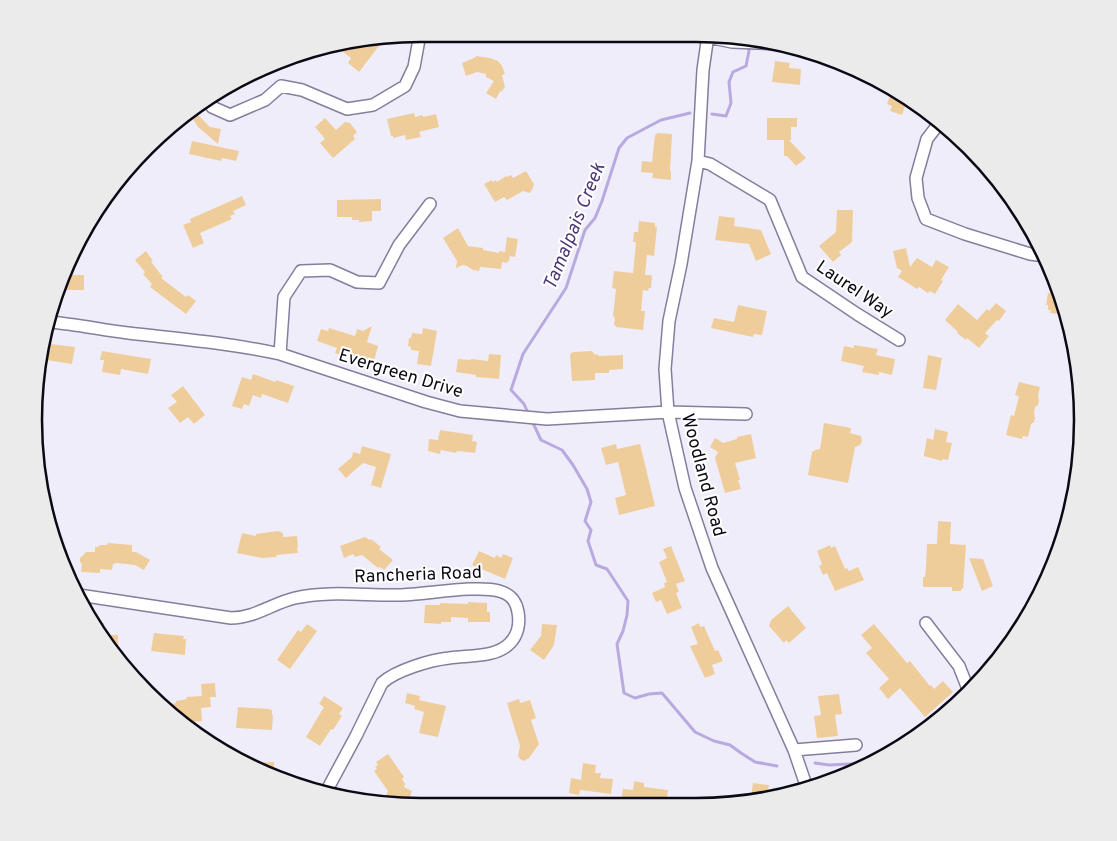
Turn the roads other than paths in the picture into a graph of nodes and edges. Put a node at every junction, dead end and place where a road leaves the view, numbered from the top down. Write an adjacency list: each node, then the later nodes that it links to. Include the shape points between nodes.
1 (419, 42): 3 (street, via 414,67 405,86 373,105 348,109 302,90 281,86 265,100 230,115)
2 (707, 42): 5 (street, Woodland Road)
3 (211, 105)
4 (936, 128): 7 (street, via 927,139 916,178 918,198 926,219)
5 (698, 161): 9 (street, Laurel Way, via 710,164 770,200 802,277); 11 (street, Woodland Road, via 669,321 665,369)
6 (430, 204): 10 (street, via 399,245 379,283 357,282 330,270 301,271 284,297)
7 (1037, 255)
8 (55, 323): 10 (street, Evergreen Drive, via 236,345)
9 (899, 340)
10 (280, 354): 11 (street, Evergreen Drive, via 460,410 547,419)
11 (668, 412): 12 (street, Evergreen Drive); 17 (street, Woodland Road, via 685,488 712,568)
12 (746, 414)
13 (86, 596): 19 (street, Rancheria Road, via 231,618 247,616 294,598 319,594 402,595 486,589 498,590 512,598 518,614 518,628 515,637 503,650 431,661 382,683)
14 (926, 623): 15 (street, via 959,666)
15 (967, 685)
16 (856, 745): 17 (street)
17 (794, 750): 18 (street, Woodland Road)
18 (806, 782)
19 (329, 787)

